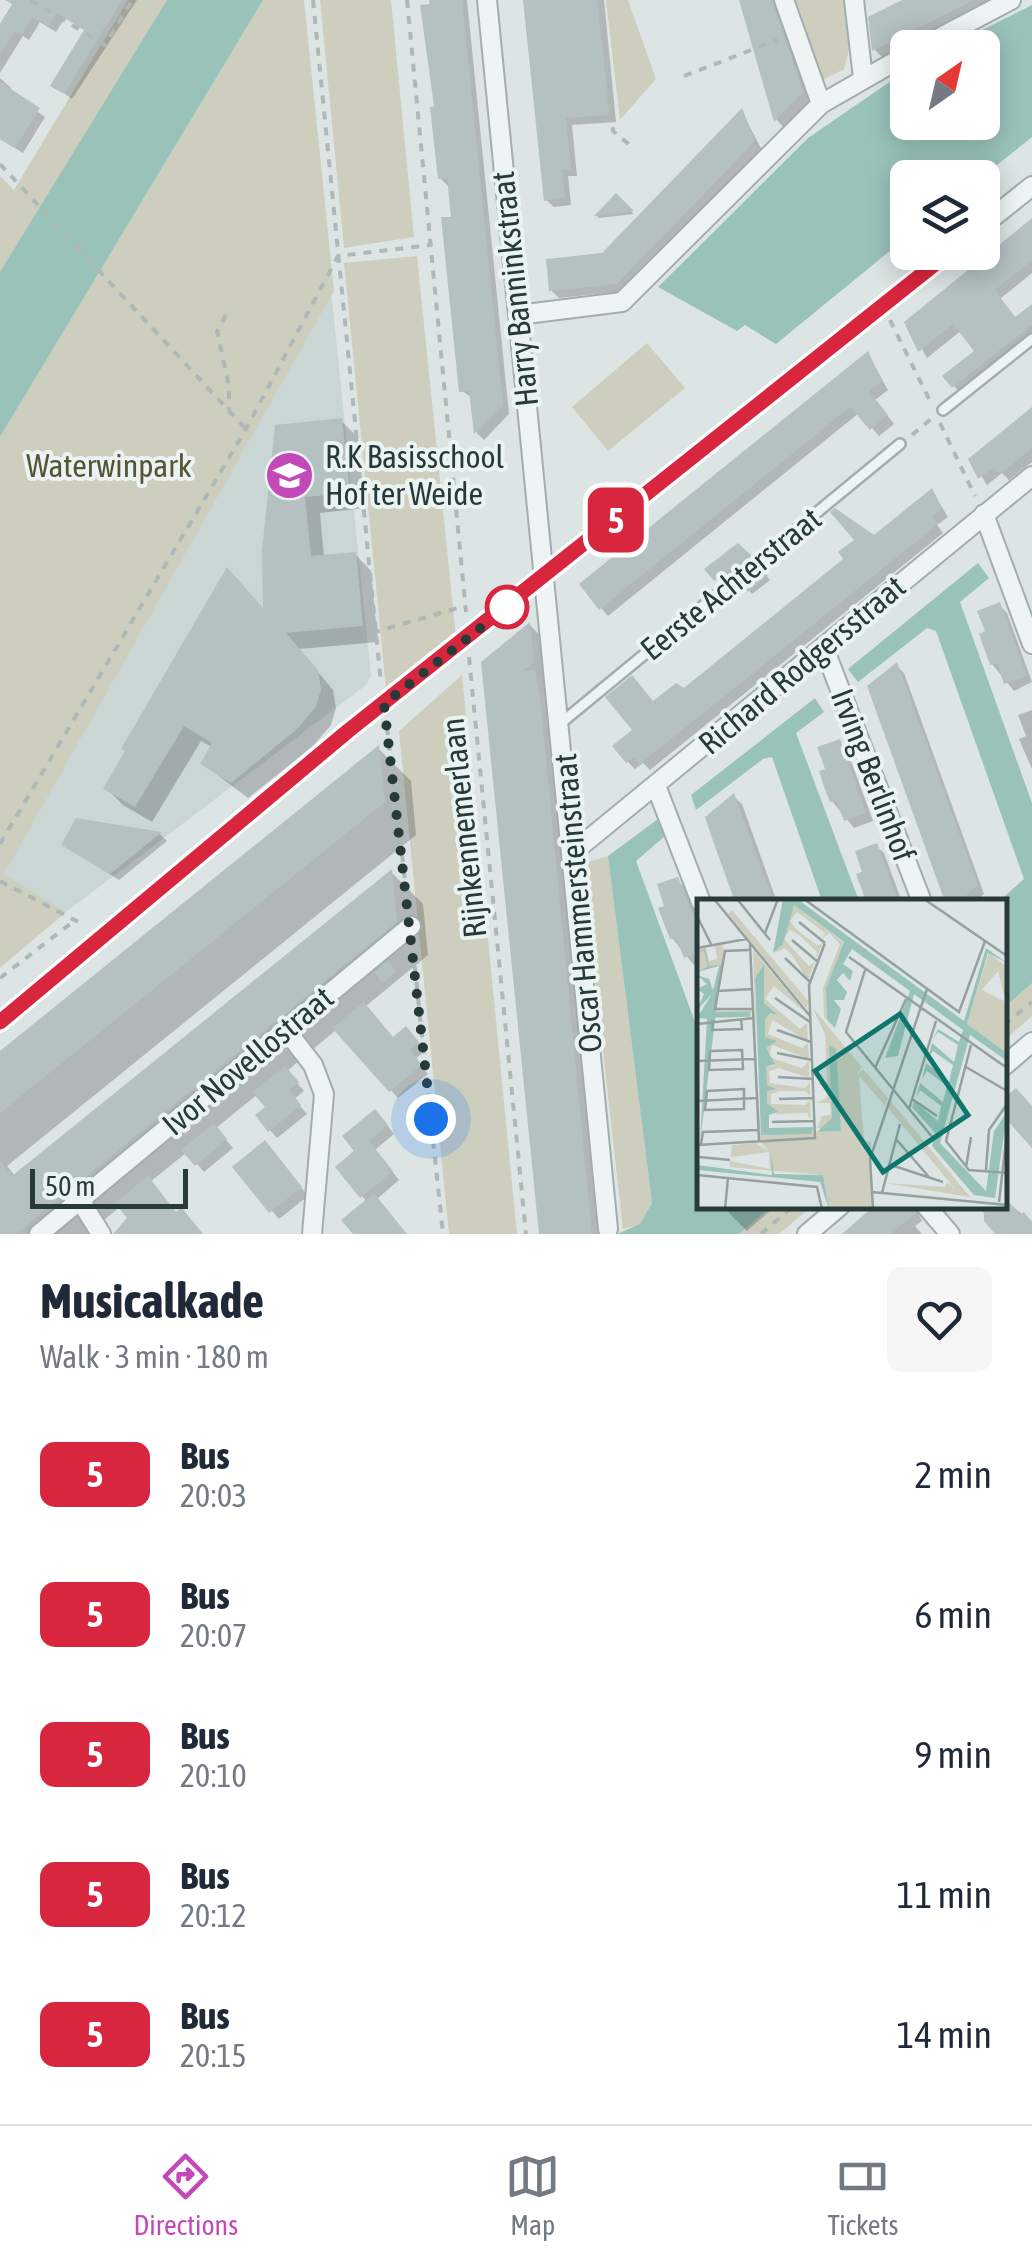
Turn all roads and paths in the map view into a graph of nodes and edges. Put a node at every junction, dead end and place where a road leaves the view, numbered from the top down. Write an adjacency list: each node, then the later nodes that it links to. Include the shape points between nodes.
1 (31, 0): 2 (path, via 104,45)
2 (132, 0)
3 (313, 0): 21 (path)
4 (407, 0): 20 (path, Rijnkennemerlaan)
5 (488, 0): 24 (street, Harry Banninkstraat)
6 (600, 0): 16 (path, via 613,131)
7 (784, 0): 11 (street)
8 (854, 0): 14 (street)
9 (1010, 0): 10 (street)
10 (954, 30)
11 (795, 33): 13 (path); 15 (street)
12 (890, 64): 14 (street)
13 (684, 76)
14 (863, 78): 15 (street)
15 (821, 104): 24 (street, via 622,302)
16 (631, 146)
17 (0, 164): 26 (path)
18 (1032, 186): 19 (street)
19 (1000, 212)
20 (431, 245): 21 (path); 33 (path, Rijnkennemerlaan)
21 (338, 256): 28 (path); 34 (path)
22 (928, 270): 32 (street)
23 (226, 315): 26 (path, via 217,331)
24 (518, 315): 32 (street, Harry Banninkstraat)
25 (1032, 339): 27 (lane)
26 (229, 410): 28 (path)
27 (940, 413): 29 (path)
28 (246, 429): 41 (path)
29 (900, 444): 39 (lane, Eerste Achterstraat)
30 (1032, 476): 31 (street, Richard Rodgersstraat)
31 (984, 514): 36 (street); 37 (street, Richard Rodgersstraat)
32 (543, 578): 35 (street); 39 (street, Oscar Hammersteinstraat)
33 (466, 605): 34 (path); 35 (path, Rijnkennemerlaan)
34 (372, 633): 38 (path)
35 (468, 637): 38 (street); 63 (path, Rijnkennemerlaan)
36 (1032, 644)
37 (824, 648): 40 (street, Richard Rodgersstraat); 45 (street, Irving Berlinhof)
38 (384, 704): 47 (path); 48 (street)
39 (562, 723): 42 (street, Oscar Hammersteinstraat)
40 (656, 786): 42 (street, Richard Rodgersstraat); 44 (street)
41 (0, 844)
42 (572, 853): 58 (street, Oscar Hammersteinstraat)
43 (0, 881): 46 (path)
44 (700, 899)
45 (921, 899)
46 (74, 921): 48 (path); 49 (path)
47 (411, 926): 53 (street, Ivor Novellostraat); 62 (path)
48 (110, 933): 51 (street)
49 (0, 978)
50 (1032, 1002): 52 (path)
51 (0, 1022)
52 (1007, 1023)
53 (286, 1030): 54 (street, Ivor Novellostraat); 61 (street, via 324,1094)
54 (80, 1200): 59 (street, Ivor Novellostraat); 60 (street)
55 (790, 1209): 64 (path)
56 (837, 1209): 65 (street)
57 (929, 1209): 66 (street)
58 (608, 1230)
59 (39, 1234)
60 (101, 1234)
61 (312, 1234)
62 (443, 1234)
63 (526, 1234)
64 (761, 1234)
65 (808, 1234)
66 (950, 1234)

